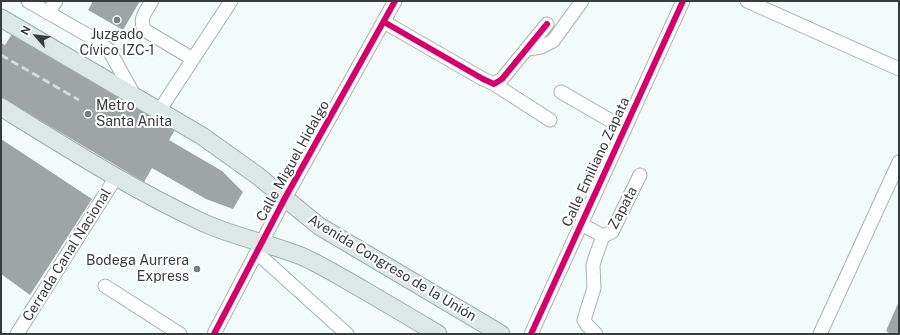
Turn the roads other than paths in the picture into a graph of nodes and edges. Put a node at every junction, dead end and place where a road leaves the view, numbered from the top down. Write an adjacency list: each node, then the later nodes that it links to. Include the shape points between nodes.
1 (28, 1): 9 (street)
2 (56, 1): 9 (street)
3 (152, 1): 14 (street, via 141,23 143,28)
4 (231, 1): 14 (street)
5 (395, 1): 11 (street, Calle Miguel Hidalgo)
6 (582, 1): 13 (street, via 553,41 542,47)
7 (683, 1): 22 (street, Calle Emiliano Zapata)
8 (747, 1): 15 (street)
9 (48, 13): 18 (street, via 108,50)
10 (1, 18): 18 (main road, Avenida Congreso de la Unión)
11 (384, 22): 16 (street); 26 (street, Calle Miguel Hidalgo)
12 (547, 24): 13 (street)
13 (528, 48): 16 (street, via 502,79)
14 (193, 59): 20 (street)
15 (899, 69)
16 (494, 84): 21 (street)
17 (561, 92): 22 (street)
18 (135, 97): 20 (main road, Avenida Congreso de la Unión)
19 (1, 107): 25 (main road)
20 (159, 111): 26 (main road, Avenida Congreso de la Unión, via 223,150)
21 (550, 120)
22 (624, 129): 27 (street, Calle Emiliano Zapata)
23 (899, 162): 39 (street)
24 (640, 175): 28 (street, Zapata, via 612,232)
25 (116, 177): 29 (main road, via 204,223); 31 (street, Cerrada Canal Nacional)
26 (286, 198): 29 (street, Calle Miguel Hidalgo); 36 (main road, Avenida Congreso de la Unión, via 319,226)
27 (581, 224): 28 (street); 37 (street, Calle Emiliano Zapata)
28 (603, 236): 38 (street, via 593,265 594,288 584,320)
29 (259, 248): 33 (street, Calle Miguel Hidalgo); 34 (street); 35 (main road, via 285,250 303,257)
30 (105, 286): 32 (street)
31 (17, 334)
32 (180, 334)
33 (214, 334)
34 (347, 334)
35 (438, 334)
36 (501, 334)
37 (531, 334)
38 (596, 334)
39 (820, 334)

